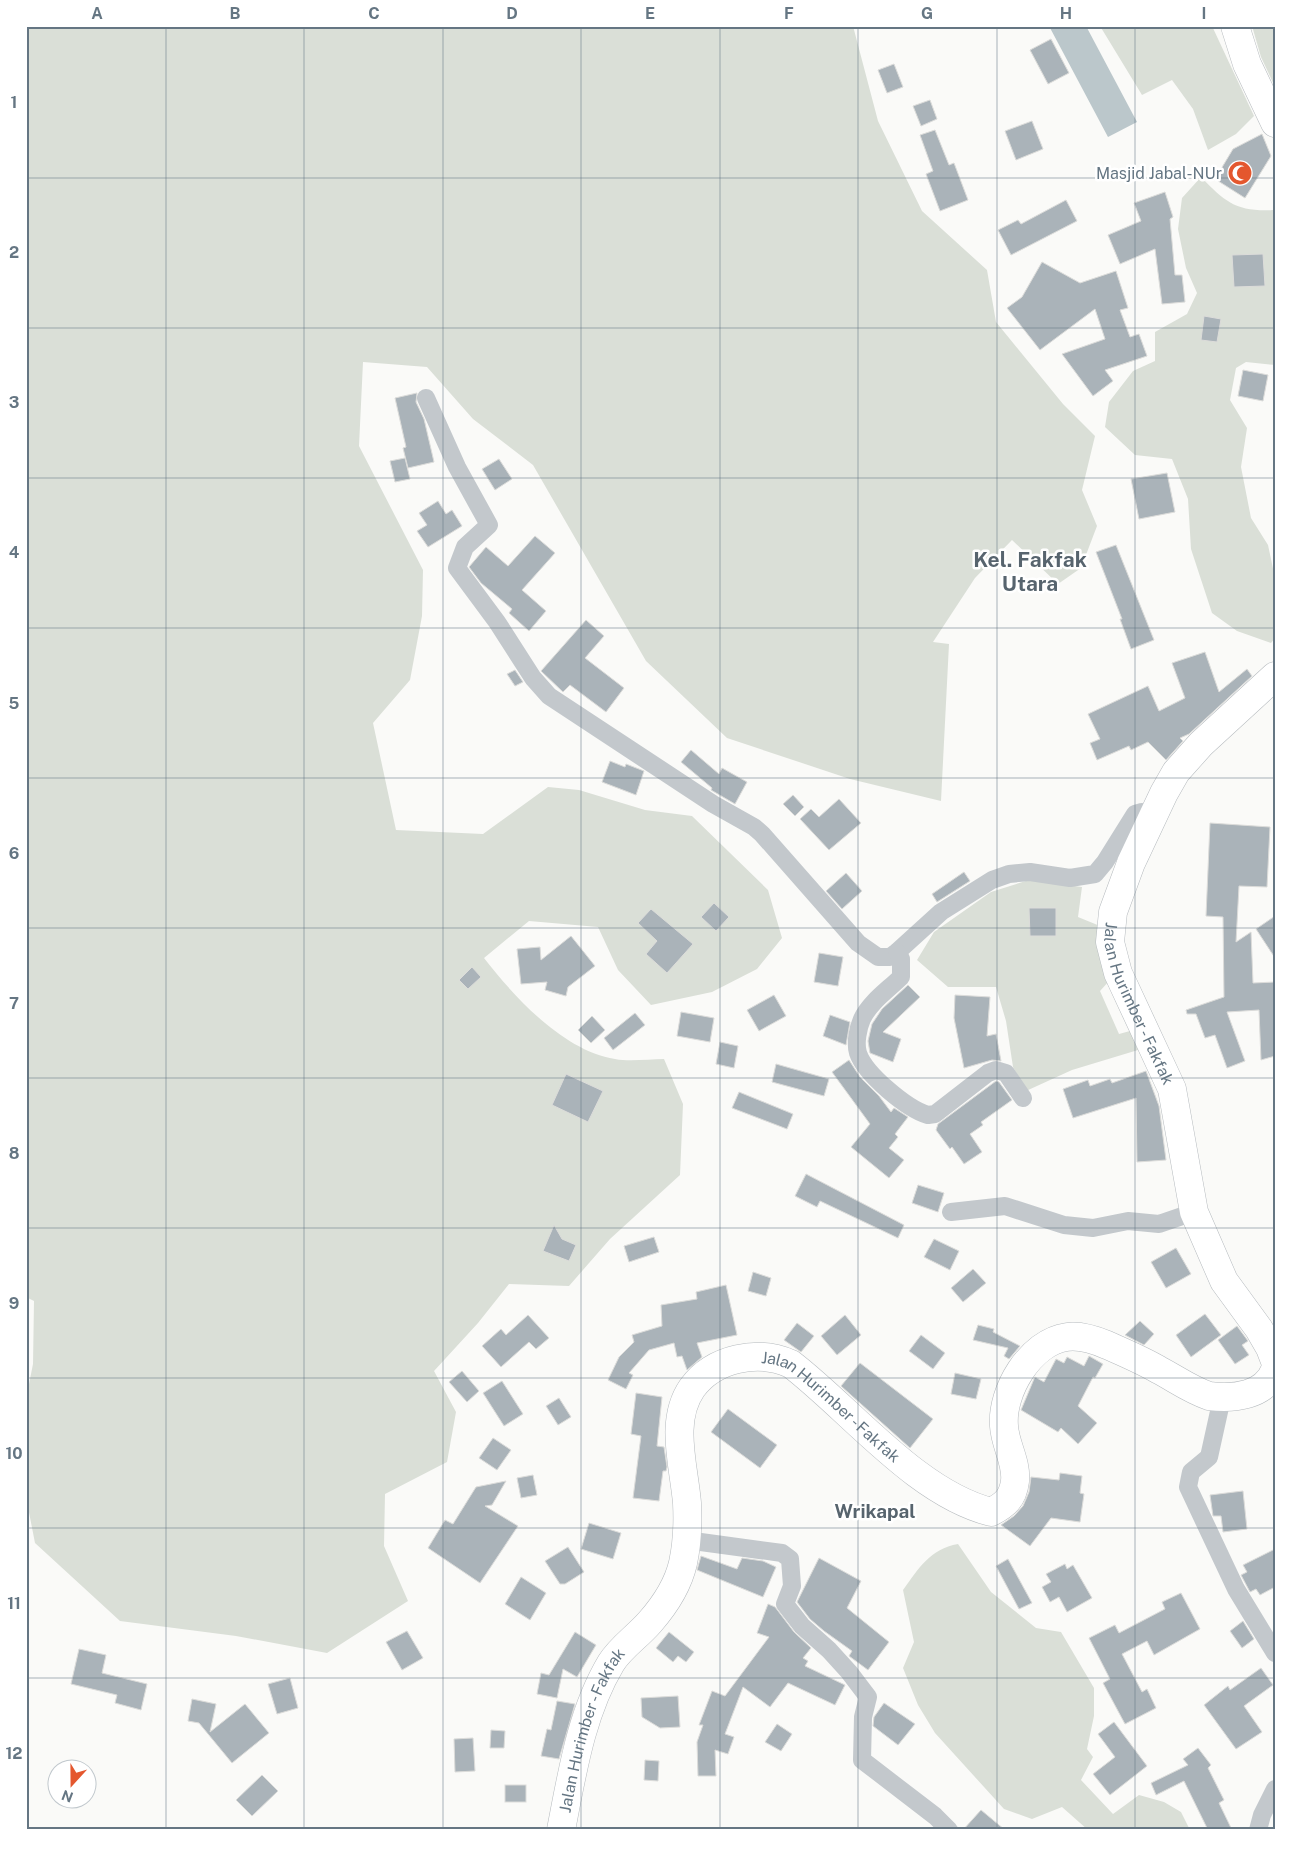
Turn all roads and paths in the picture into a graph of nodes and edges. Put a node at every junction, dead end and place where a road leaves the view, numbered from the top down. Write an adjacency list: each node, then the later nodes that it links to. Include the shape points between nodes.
1 (1235, 26): 2 (main road, via 1247,64)
2 (1275, 123)
3 (426, 398): 6 (street, via 488,525 465,548 457,568 539,686 549,696 713,804 754,826 858,943 876,956 885,958)
4 (1275, 676): 5 (main road, Jalan Hurimber - Fakfak, via 1201,744 1176,772)
5 (1154, 816): 6 (street, via 1142,812 1135,814 1095,874 1070,878 1030,872 992,880 941,912); 9 (main road, Jalan Hurimber - Fakfak, via 1131,863 1113,912 1110,942 1118,973 1172,1090)
6 (897, 952): 7 (street, via 901,959 901,977 867,1010 857,1036 858,1053 878,1081 928,1116 996,1070 1006,1073)
7 (1023, 1098)
8 (951, 1212): 9 (street, via 1006,1206 1064,1225 1093,1228 1128,1221 1159,1224)
9 (1194, 1212): 10 (main road, Jalan Hurimber - Fakfak, via 1224,1281 1270,1348)
10 (1274, 1370): 11 (main road, Jalan Hurimber - Fakfak, via 1266,1384 1250,1393)
11 (1222, 1398): 12 (main road, Jalan Hurimber - Fakfak, via 1199,1392 1105,1344 1076,1336 1058,1339 1028,1362 1005,1403 1004,1427 1016,1472 1015,1483 1009,1499 991,1512 969,1505 901,1461 791,1364 771,1356 730,1361 698,1381 684,1407 680,1425 687,1502); 13 (street, via 1210,1457 1191,1472 1188,1487 1236,1589)
12 (686, 1540): 15 (main road, Jalan Hurimber - Fakfak, via 683,1564 664,1604 611,1663 600,1686 586,1721 570,1779); 16 (street, via 782,1552 790,1559 792,1586 785,1604 802,1626 836,1657 868,1698 863,1717 862,1760 936,1816)
13 (1275, 1653)
14 (1275, 1789): 17 (street)
15 (561, 1830)
16 (949, 1830)
17 (1258, 1830)

